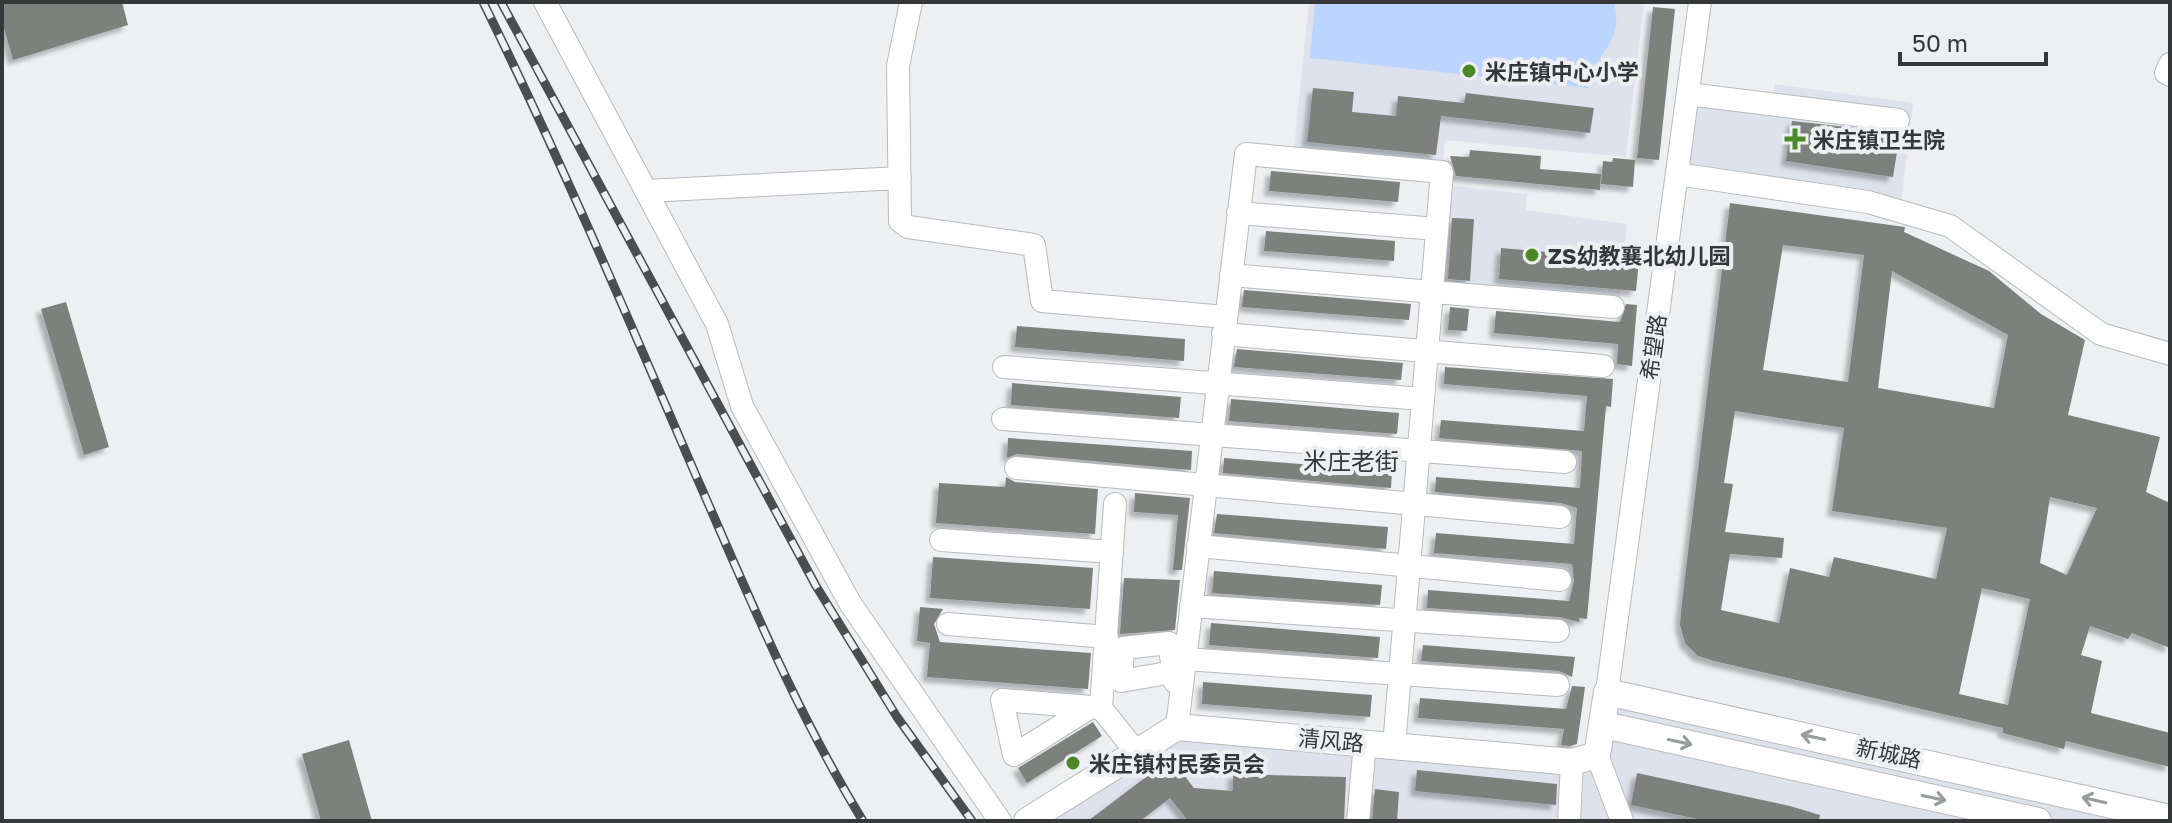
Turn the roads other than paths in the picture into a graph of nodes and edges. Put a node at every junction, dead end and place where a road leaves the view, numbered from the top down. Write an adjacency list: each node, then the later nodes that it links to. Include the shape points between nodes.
1 (545, 2): 10 (street)
2 (911, 2): 9 (street, via 898,66)
3 (1700, 2): 6 (street, 希望路)
4 (2170, 64): 5 (street)
5 (2170, 75)
6 (1688, 94): 7 (street); 8 (street, 希望路)
7 (1898, 120)
8 (1677, 174): 18 (street, via 1868,202 1950,226 2101,334); 45 (street, 希望路)
9 (900, 178): 10 (street); 16 (street, via 900,221 908,227 1034,245 1042,301)
10 (646, 191): 53 (street, via 717,324 742,406 850,603)
11 (1238, 213): 12 (street); 12 (street, via 1246,154 1442,172); 13 (street)
12 (1437, 229): 14 (street)
13 (1231, 275): 14 (street); 16 (street)
14 (1432, 292): 15 (street); 17 (street)
15 (1613, 307)
16 (1224, 326): 17 (street); 21 (street)
17 (1427, 351): 19 (street); 22 (street)
18 (2170, 354)
19 (1603, 366)
20 (1004, 367): 21 (street)
21 (1218, 381): 22 (street); 24 (street)
22 (1423, 399): 25 (street)
23 (1003, 419): 24 (street)
24 (1212, 433): 25 (street); 28 (street)
25 (1419, 450): 26 (street); 30 (street)
26 (1565, 462)
27 (1016, 468): 28 (street)
28 (1206, 486): 30 (street); 33 (street)
29 (1115, 504): 34 (street)
30 (1414, 505): 31 (street); 35 (street)
31 (1560, 517)
32 (941, 540): 34 (street)
33 (1198, 546): 35 (street); 37 (street)
34 (1112, 552): 41 (street)
35 (1409, 566): 36 (street); 38 (street)
36 (1560, 580)
37 (1191, 606): 38 (street); 42 (street)
38 (1404, 620): 40 (street); 43 (street)
39 (948, 624): 41 (street)
40 (1558, 631)
41 (1107, 637): 50 (street, via 1096,708)
42 (1179, 666): 43 (street); 46 (street)
43 (1400, 674): 44 (street); 49 (street)
44 (1558, 685)
45 (1607, 692): 47 (main road); 52 (main road, 新城路, one-way to 45)
46 (1178, 715): 48 (main road, 清风路); 50 (main road)
47 (1604, 725): 51 (main road); 58 (main road, 新城路, one-way to 58)
48 (1365, 743): 49 (main road, 清风路); 55 (street)
49 (1394, 746): 51 (main road, 清风路)
50 (1137, 753): 54 (main road)
51 (1585, 758): 56 (street); 57 (street)
52 (2170, 818)
53 (1000, 821)
54 (1027, 821)
55 (1358, 821)
56 (1569, 821)
57 (1622, 821)
58 (2038, 821)

